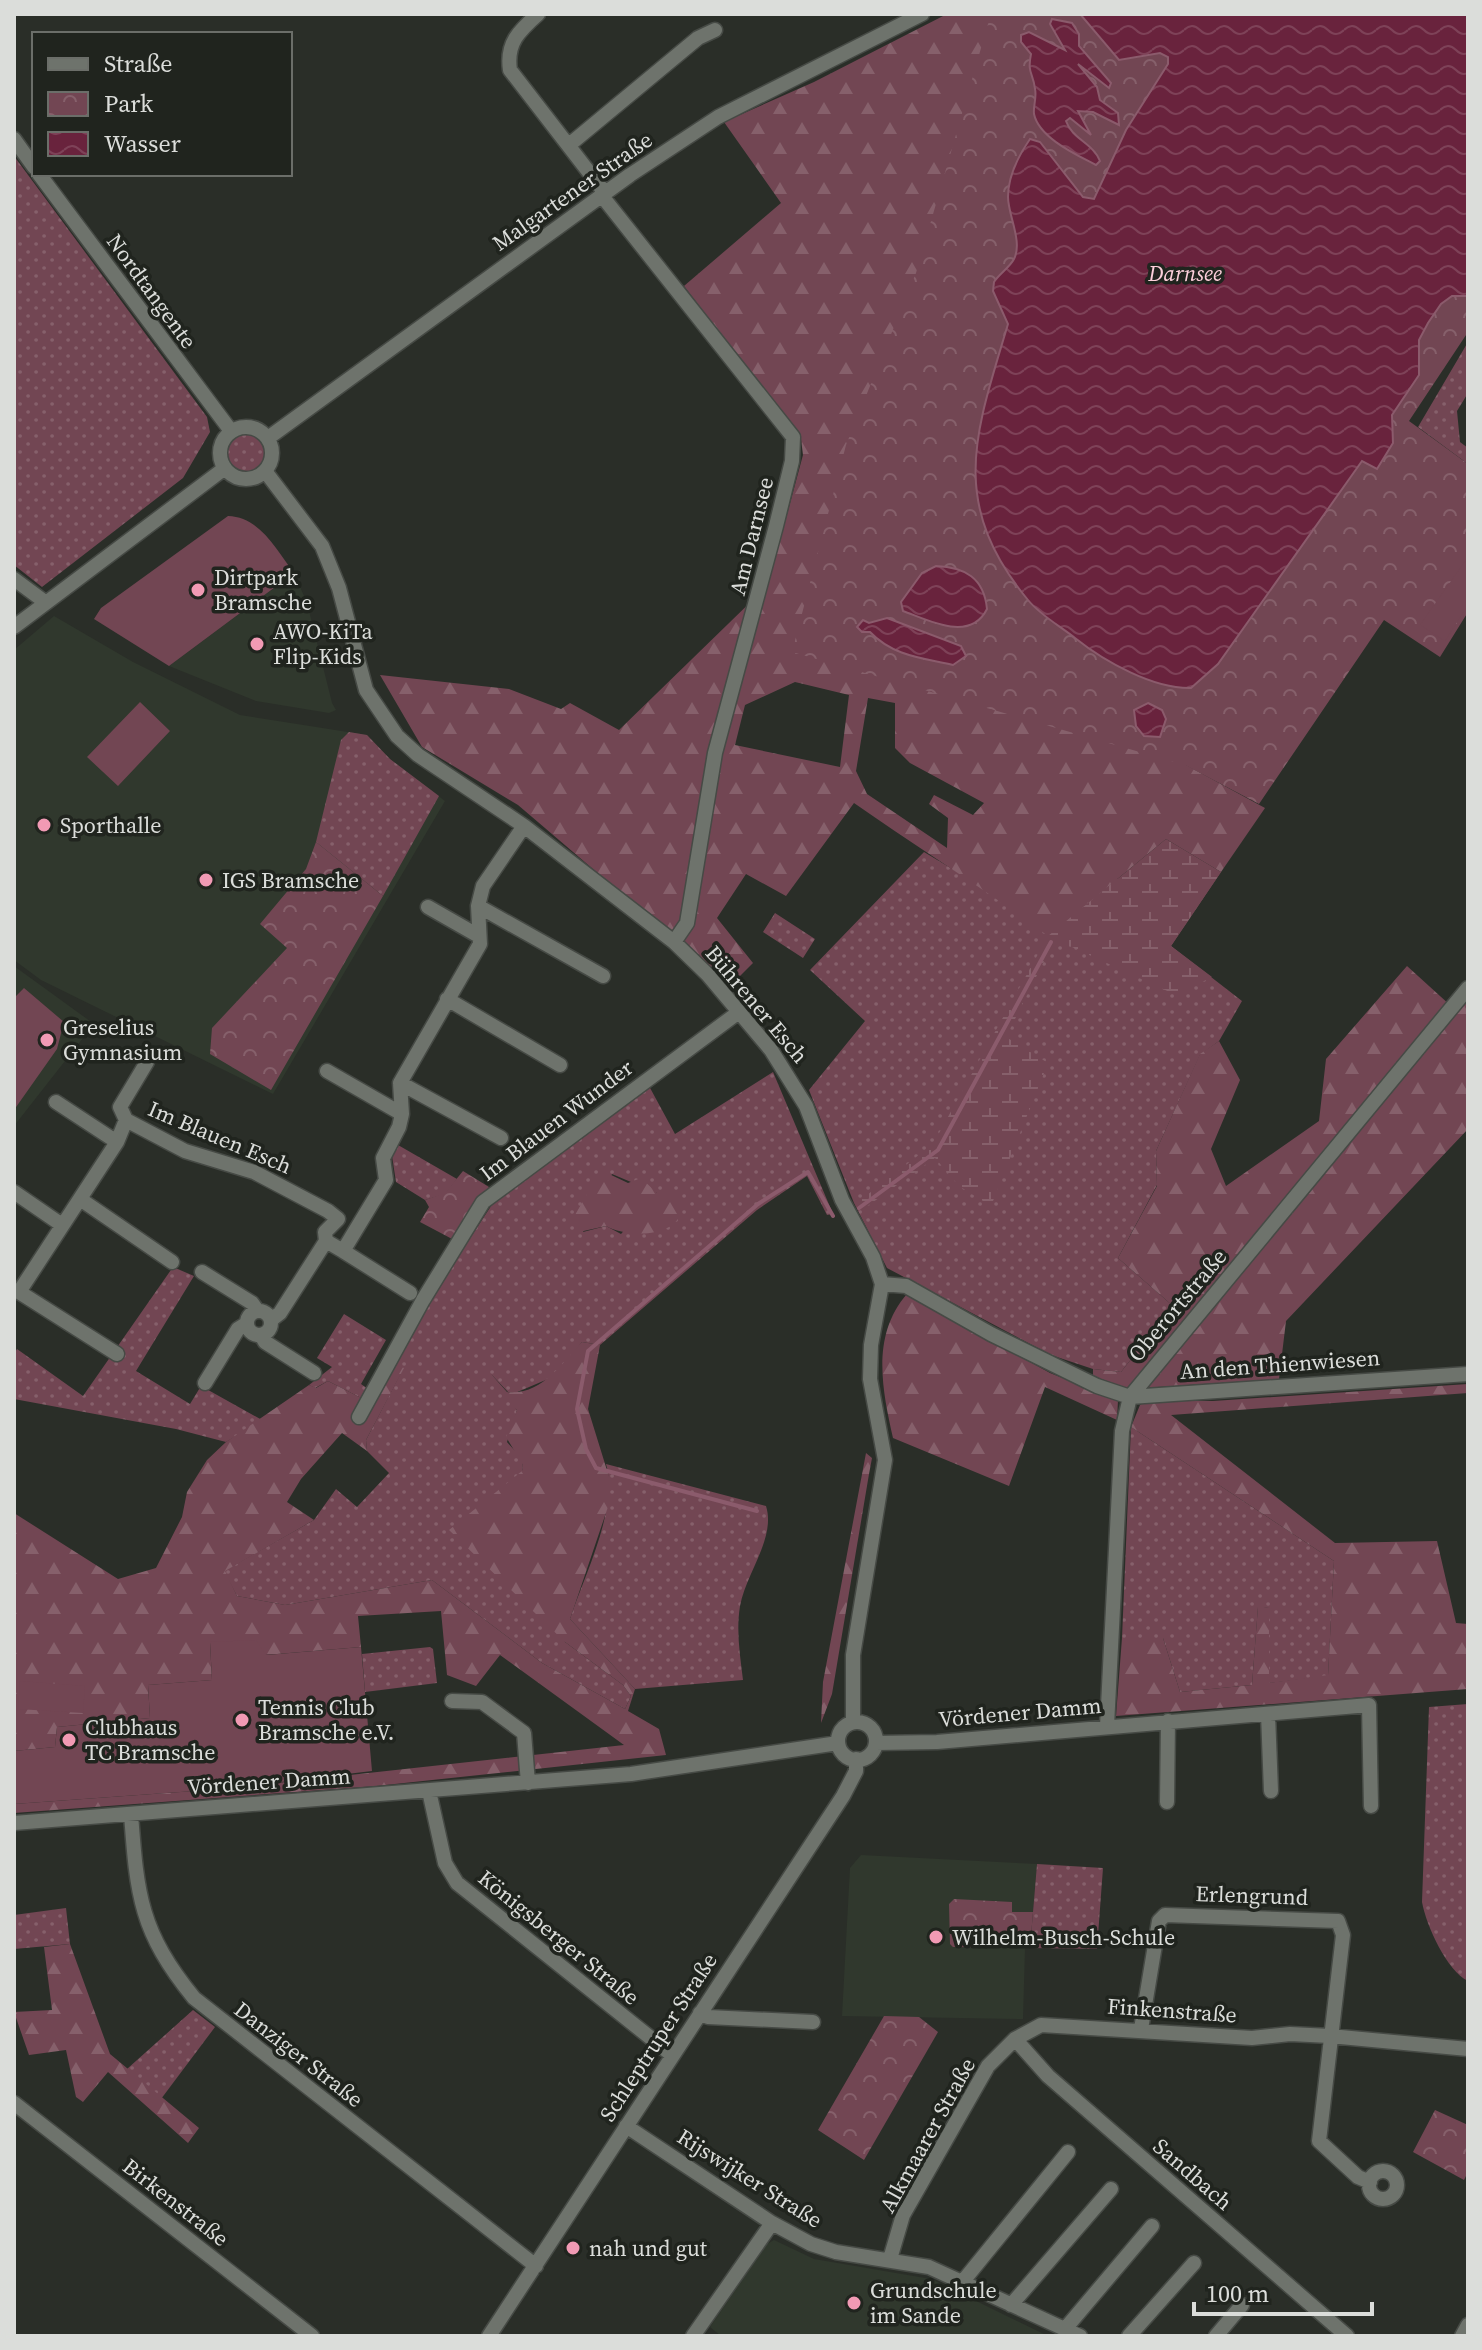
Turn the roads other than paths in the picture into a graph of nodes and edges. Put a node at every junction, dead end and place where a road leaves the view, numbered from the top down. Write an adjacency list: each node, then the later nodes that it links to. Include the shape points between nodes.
1 (538, 14): 5 (street, via 519,31 508,52 510,70)
2 (922, 14): 8 (street, Malgartener Straße, via 718,117)
3 (715, 30): 5 (street, via 698,38)
4 (14, 139): 6 (street)
5 (569, 145): 8 (street)
6 (32, 164)
7 (40, 176): 9 (street, Nordtangente)
8 (603, 194): 10 (street, Malgartener Straße); 20 (street, Am Darnsee, via 793,437 780,513 715,753 687,923)
9 (231, 431): 10 (street, via 247,426); 11 (street, via 220,448)
10 (268, 438): 12 (street, via 273,454)
11 (225, 468): 12 (street, via 245,479); 14 (street)
12 (265, 471): 16 (street, Bührener Esch, via 322,546 339,588 358,670 380,715 418,755)
13 (14, 579): 14 (street)
14 (45, 602): 15 (street)
15 (14, 627)
16 (524, 826): 17 (street, via 483,886); 20 (street, Bührener Esch)
17 (478, 906): 19 (street); 21 (street)
18 (428, 907): 19 (street)
19 (477, 935): 23 (street, via 480,944)
20 (674, 942): 24 (street, Bührener Esch)
21 (603, 976)
22 (1468, 988): 54 (street, Oberortstraße)
23 (447, 999): 26 (street); 28 (street)
24 (739, 1012): 43 (street, Bührener Esch, via 795,1086); 55 (street, Im Blauen Wunder, via 483,1202)
25 (147, 1062): 31 (street, Im Blauen Esch, via 120,1107)
26 (560, 1065)
27 (327, 1071): 30 (street)
28 (400, 1083): 30 (street); 32 (street)
29 (56, 1102): 33 (street)
30 (402, 1114): 38 (street, via 383,1158 386,1180)
31 (126, 1120): 33 (street, Im Blauen Esch); 36 (street, Im Blauen Esch, via 185,1151 254,1172)
32 (501, 1138)
33 (117, 1142): 35 (street, Im Blauen Esch)
34 (14, 1192): 37 (street)
35 (80, 1199): 37 (street, Im Blauen Esch); 41 (street)
36 (338, 1219): 38 (street, Im Blauen Esch); 39 (street, via 325,1232)
37 (62, 1225): 45 (street, Im Blauen Esch)
38 (357, 1226): 40 (street)
39 (326, 1241): 40 (street); 47 (street)
40 (343, 1251): 44 (street)
41 (172, 1262)
42 (202, 1272): 46 (street)
43 (882, 1284): 54 (street, An den Thienwiesen, via 906,1286 991,1334); 59 (street, via 870,1379 885,1460 853,1655)
44 (410, 1293)
45 (16, 1295): 50 (street, Im Blauen Esch)
46 (257, 1310): 47 (street); 48 (street)
47 (271, 1320): 49 (street)
48 (246, 1324): 49 (street, via 251,1333); 53 (street)
49 (261, 1335): 51 (street)
50 (117, 1354)
51 (314, 1373)
52 (1468, 1374): 54 (street, An den Thienwiesen)
53 (205, 1383)
54 (1130, 1397): 60 (street, Oberortstraße, via 1122,1431)
55 (359, 1417)
56 (452, 1701): 64 (street, via 482,1702 524,1733)
57 (1268, 1714): 58 (street, Vördener Damm); 66 (street); 68 (street, Vördener Damm, via 1369,1705)
58 (1168, 1721): 60 (street, Vördener Damm); 67 (street)
59 (853, 1722): 61 (street, via 843,1728); 62 (street, via 870,1727)
60 (1107, 1726): 62 (street, Vördener Damm)
61 (838, 1743): 63 (street, via 843,1753); 64 (street, Vördener Damm, via 631,1774)
62 (876, 1743): 63 (street, via 867,1757)
63 (856, 1759): 71 (street, Schleptruper Straße, via 851,1783)
64 (528, 1783): 65 (street, Vördener Damm)
65 (429, 1791): 69 (street, Vördener Damm); 77 (street, Königsberger Straße, via 445,1863 457,1883)
66 (1271, 1791)
67 (1167, 1802)
68 (1371, 1806)
69 (131, 1814): 70 (street, Vördener Damm); 87 (street, Danziger Straße, via 142,1914 194,1998)
70 (14, 1823)
71 (700, 2013): 72 (street); 77 (street, Schleptruper Straße)
72 (813, 2022)
73 (1141, 2029): 74 (street, Finkenstraße, via 1252,2038); 74 (street, Erlengrund, via 1159,1921 1165,1915 1327,1919 1343,1928); 75 (street, Finkenstraße, via 1041,2025)
74 (1330, 2036): 76 (street, Finkenstraße); 81 (street, via 1319,2141)
75 (1015, 2039): 85 (street, Alkmaarer Straße, via 988,2066 927,2171 903,2215); 99 (street, Sandbach, via 1048,2076)
76 (1468, 2049)
77 (672, 2055): 79 (street, Schleptruper Straße)
78 (14, 2103): 94 (street, Birkenstraße)
79 (626, 2126): 83 (street, Rijswijker Straße); 87 (street, Schleptruper Straße)
80 (1068, 2152): 88 (street)
81 (1370, 2182)
82 (1111, 2189): 89 (street)
83 (772, 2223): 85 (street, Rijswijker Straße, via 836,2252); 95 (street)
84 (1152, 2226): 92 (street)
85 (890, 2259): 88 (street, Rijswijker Straße)
86 (1194, 2263): 97 (street)
87 (536, 2266): 93 (street, Schleptruper Straße)
88 (964, 2280): 89 (street, Rijswijker Straße)
89 (1011, 2305): 92 (street, Rijswijker Straße)
90 (1242, 2305): 98 (street)
91 (1468, 2325): 100 (street)
92 (1065, 2329): 96 (street, Rijswijker Straße)
93 (492, 2335)
94 (312, 2336)
95 (693, 2336)
96 (1080, 2336)
97 (1129, 2336)
98 (1216, 2336)
99 (1347, 2336)
100 (1462, 2336)

